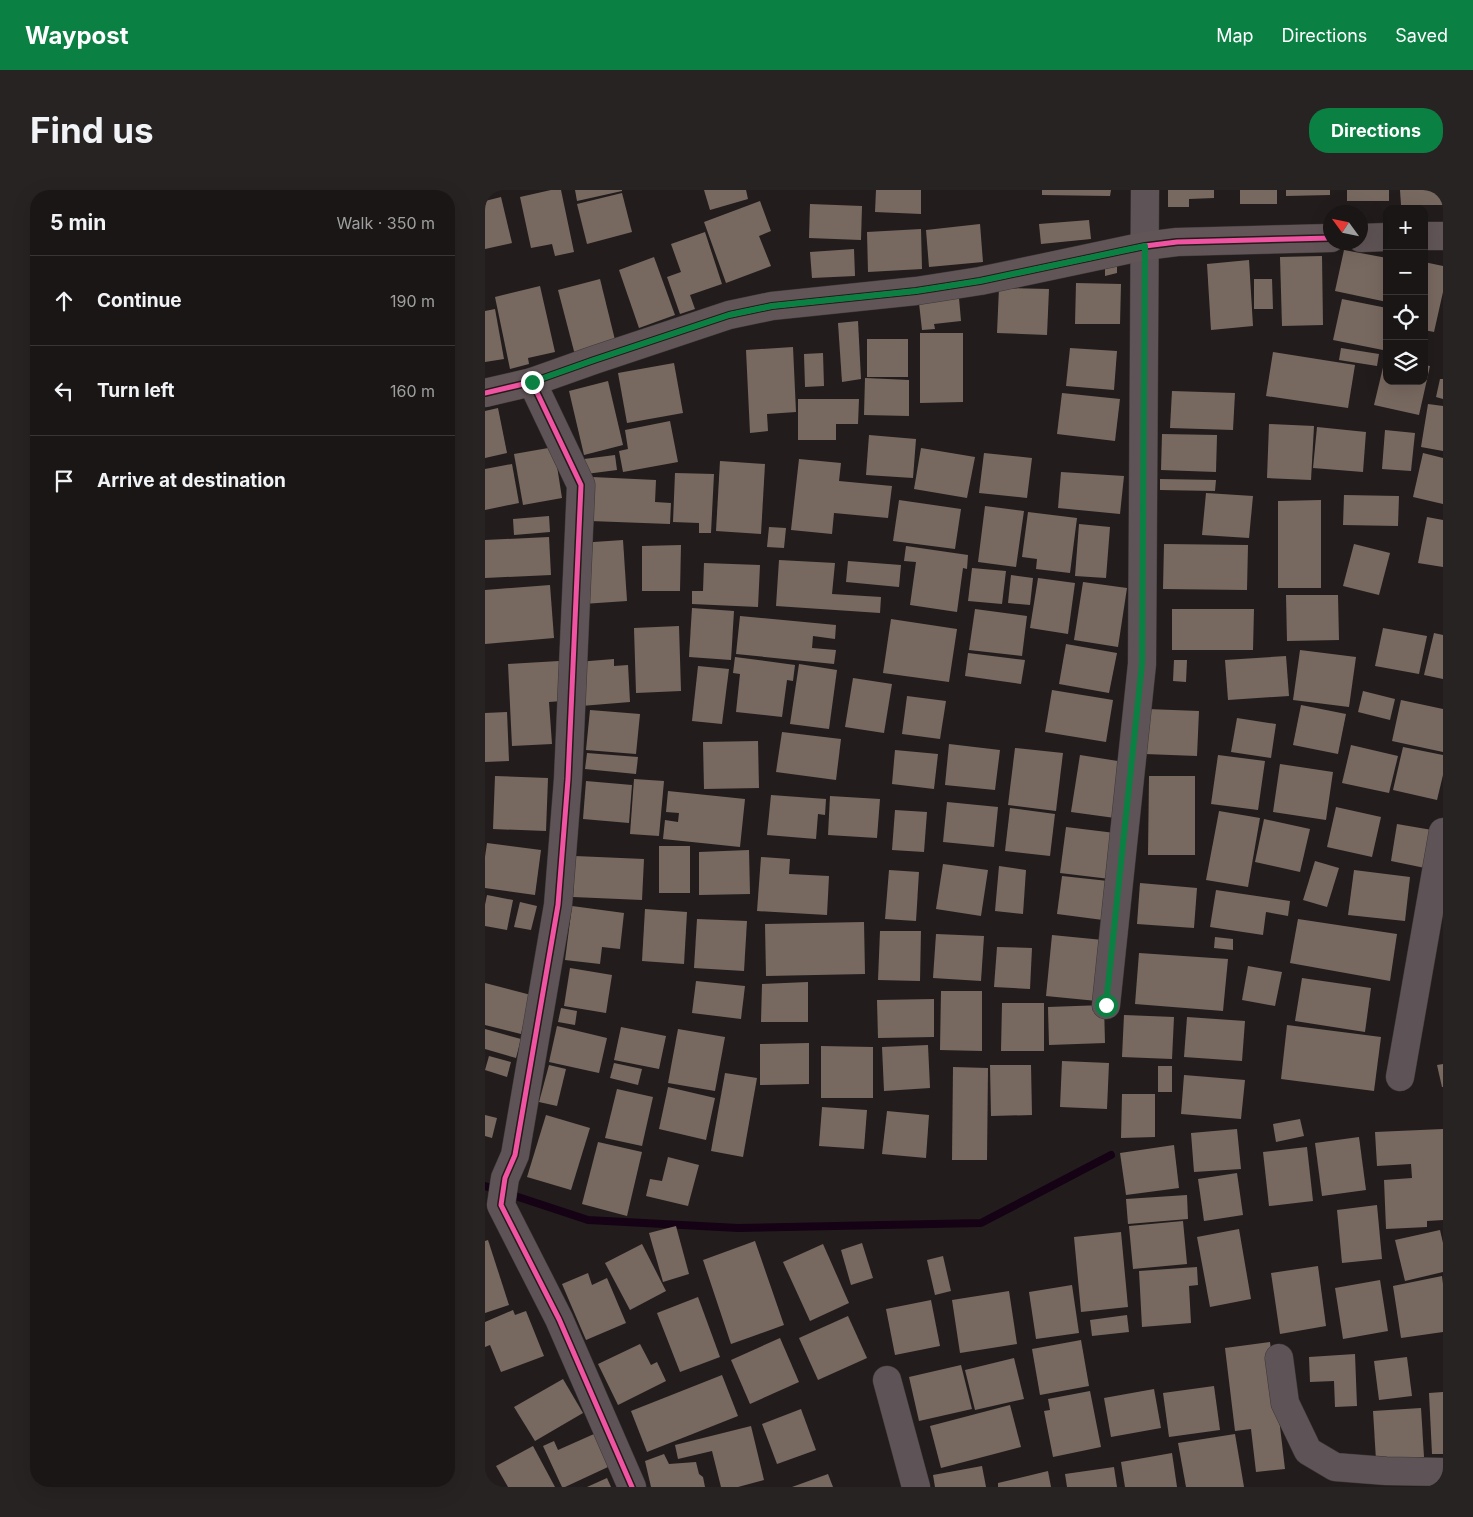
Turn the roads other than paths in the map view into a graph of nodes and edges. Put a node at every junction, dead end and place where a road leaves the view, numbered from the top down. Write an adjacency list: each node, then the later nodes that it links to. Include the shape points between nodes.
1 (1145, 190): 7 (street)
2 (1428, 236): 3 (street)
3 (1443, 236)
4 (1383, 237): 6 (street)
5 (1323, 238): 7 (street, via 1177,242)
6 (1368, 238)
7 (1145, 246): 8 (street, via 980,281 772,306 729,315); 11 (street, via 1142,664)
8 (532, 382): 9 (street); 16 (street, via 581,485 568,779 557,905 515,1154 503,1192)
9 (485, 393)
10 (1443, 832): 12 (street)
11 (1106, 1005)
12 (1401, 1077)
13 (1279, 1358): 15 (street, via 1285,1403 1308,1451 1335,1468)
14 (887, 1380): 17 (street)
15 (1443, 1472)
16 (632, 1487)
17 (916, 1487)

